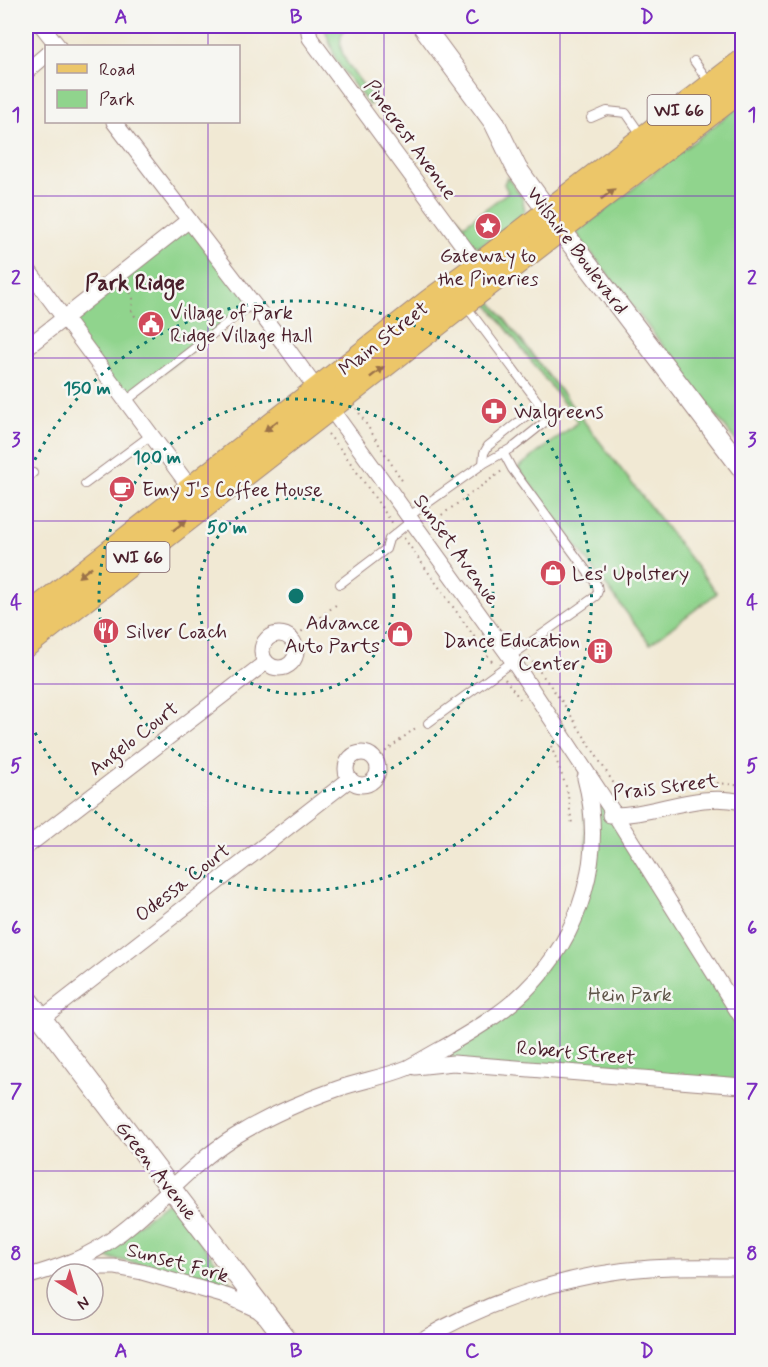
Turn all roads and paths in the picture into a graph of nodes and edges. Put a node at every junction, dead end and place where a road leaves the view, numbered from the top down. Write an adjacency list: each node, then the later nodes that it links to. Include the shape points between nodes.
1 (42, 26): 4 (street)
2 (423, 26): 16 (street, Wilshire Boulevard, via 494,122 517,169)
3 (306, 30): 17 (street, Pinecrest Avenue)
4 (57, 45)
5 (45, 57): 8 (street)
6 (694, 62): 9 (lane)
7 (742, 62): 9 (main road, Main Street / WI 66)
8 (26, 72)
9 (726, 93): 12 (main road, Main Street / WI 66); 16 (main road, Main Street / WI 66, one-way to 9)
10 (591, 118): 12 (lane, via 607,111 626,113)
11 (115, 123): 15 (street, Sunset Avenue)
12 (643, 138): 16 (main road, Main Street / WI 66)
13 (742, 158): 14 (lane)
14 (742, 196)
15 (189, 220): 19 (street); 20 (street, Sunset Avenue)
16 (555, 220): 17 (main road, Main Street / WI 66); 21 (main road, Main Street / WI 66); 33 (street, Wilshire Boulevard)
17 (478, 266): 25 (main road, Main Street / WI 66, via 430,301)
18 (26, 267): 22 (street)
19 (120, 274): 22 (street); 23 (path, via 132,293 132,312)
20 (253, 303): 25 (street, Sunset Avenue); 26 (lane)
21 (464, 303): 25 (main road, Main Street / WI 66, one-way to 21); 27 (lane)
22 (64, 318): 24 (street); 26 (street)
23 (137, 319)
24 (26, 348)
25 (324, 399): 37 (main road, Main Street / WI 66); 38 (street, Sunset Avenue)
26 (126, 401): 29 (street)
27 (540, 405): 30 (lane, via 550,418); 31 (lane, via 488,446)
28 (323, 430): 40 (path)
29 (151, 435): 36 (lane); 37 (street)
30 (503, 452): 31 (lane); 32 (lane)
31 (483, 464): 38 (lane)
32 (510, 466): 39 (path); 45 (lane, via 598,591)
33 (742, 468)
34 (33, 473): 35 (lane)
35 (26, 479)
36 (85, 484)
37 (198, 497): 43 (main road, Main Street / WI 66)
38 (409, 519): 40 (lane); 45 (street, Sunset Avenue)
39 (432, 522)
40 (398, 531): 41 (lane, via 389,539 386,549); 47 (path)
41 (340, 584)
42 (337, 604): 44 (path)
43 (28, 632)
44 (292, 639): 46 (street, via 281,634 270,637 263,646); 46 (street, via 296,654 291,663 275,668)
45 (512, 659): 47 (lane); 53 (street, Sunset Avenue)
46 (266, 662): 59 (street, Angelo Court)
47 (499, 671): 48 (path); 49 (lane)
48 (525, 707)
49 (428, 723)
50 (418, 726): 52 (path)
51 (550, 744): 58 (path, via 567,789)
52 (376, 759): 54 (street, via 378,775 370,783 359,785); 54 (street, via 362,752 352,756 346,770)
53 (581, 764): 56 (street, Robert Street); 57 (street, Sunset Avenue)
54 (350, 779): 62 (street, Odessa Court)
55 (742, 802): 57 (street, Prais Street, via 689,801 628,816)
56 (593, 815): 57 (street, Prais Street); 63 (street, Robert Street, via 592,851 581,900 562,946 524,992 499,1012)
57 (615, 815): 61 (street, Sunset Avenue)
58 (572, 824)
59 (26, 847)
60 (26, 998): 62 (street, Green Avenue)
61 (742, 1018)
62 (40, 1019): 65 (street, Green Avenue)
63 (406, 1068): 64 (street, Robert Street, via 453,1063); 65 (street, Robert Street, via 337,1089 260,1122 210,1154)
64 (742, 1086)
65 (171, 1187): 66 (street, Sunset Fork, via 114,1238); 71 (street, Green Avenue)
66 (72, 1262)
67 (105, 1267): 71 (street, Sunset Fork, via 142,1272 229,1297 258,1311)
68 (742, 1267): 73 (street, via 648,1268 578,1279 528,1292)
69 (45, 1272): 70 (street, Sunset Fork)
70 (26, 1277)
71 (276, 1326): 72 (street, Green Avenue)
72 (288, 1341)
73 (418, 1341)

